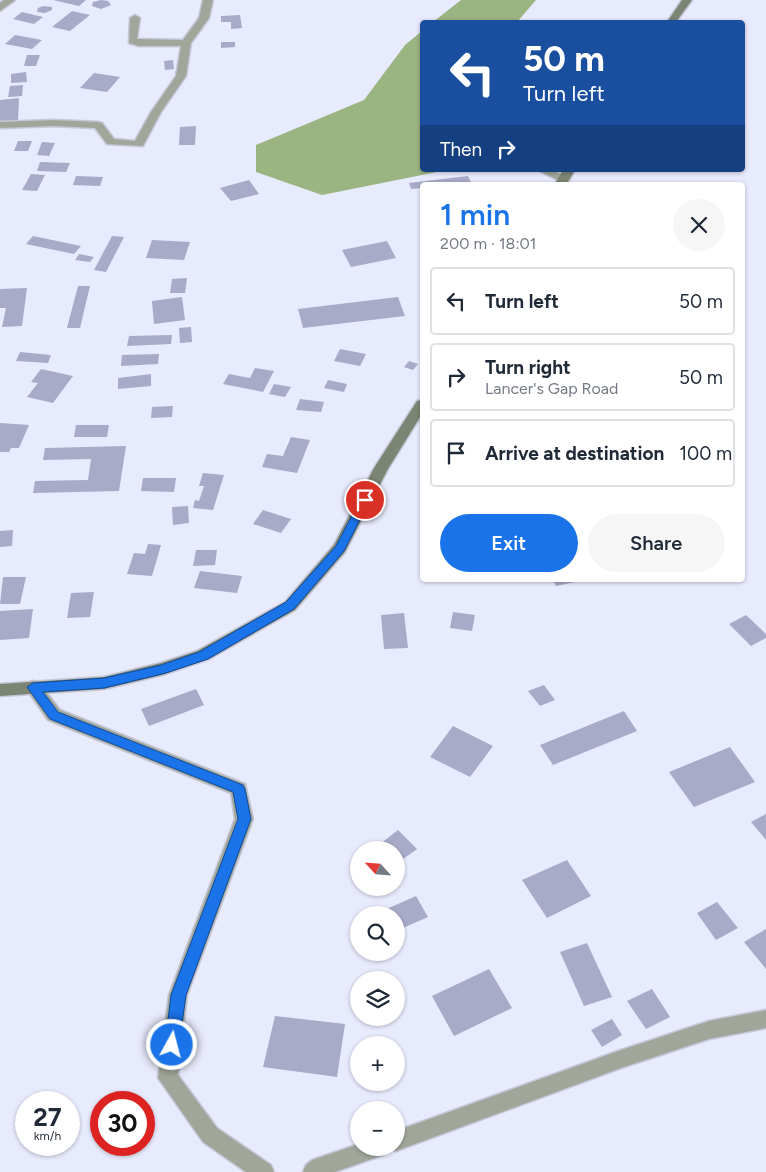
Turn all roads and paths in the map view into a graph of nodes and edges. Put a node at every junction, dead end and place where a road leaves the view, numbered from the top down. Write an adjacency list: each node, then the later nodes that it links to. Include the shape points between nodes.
1 (10, 0): 4 (street)
2 (208, 0): 7 (street, via 204,18)
3 (686, 0): 6 (main road)
4 (0, 8)
5 (135, 18): 7 (street, via 132,41 139,44)
6 (672, 20)
7 (186, 44): 8 (street, via 181,76 139,144 111,142 98,125)
8 (0, 125)
9 (548, 172): 10 (street)
10 (564, 178)
11 (420, 407): 12 (main road, via 381,468 340,548 290,606 203,655 162,670 104,683)
12 (33, 687): 13 (main road); 17 (street, via 54,715 238,789 244,819 178,995 168,1078 210,1135)
13 (0, 690)
14 (766, 1019): 15 (street, via 709,1030)
15 (405, 1138)
16 (352, 1156): 18 (street, via 318,1167)
17 (264, 1172)
18 (314, 1172)

